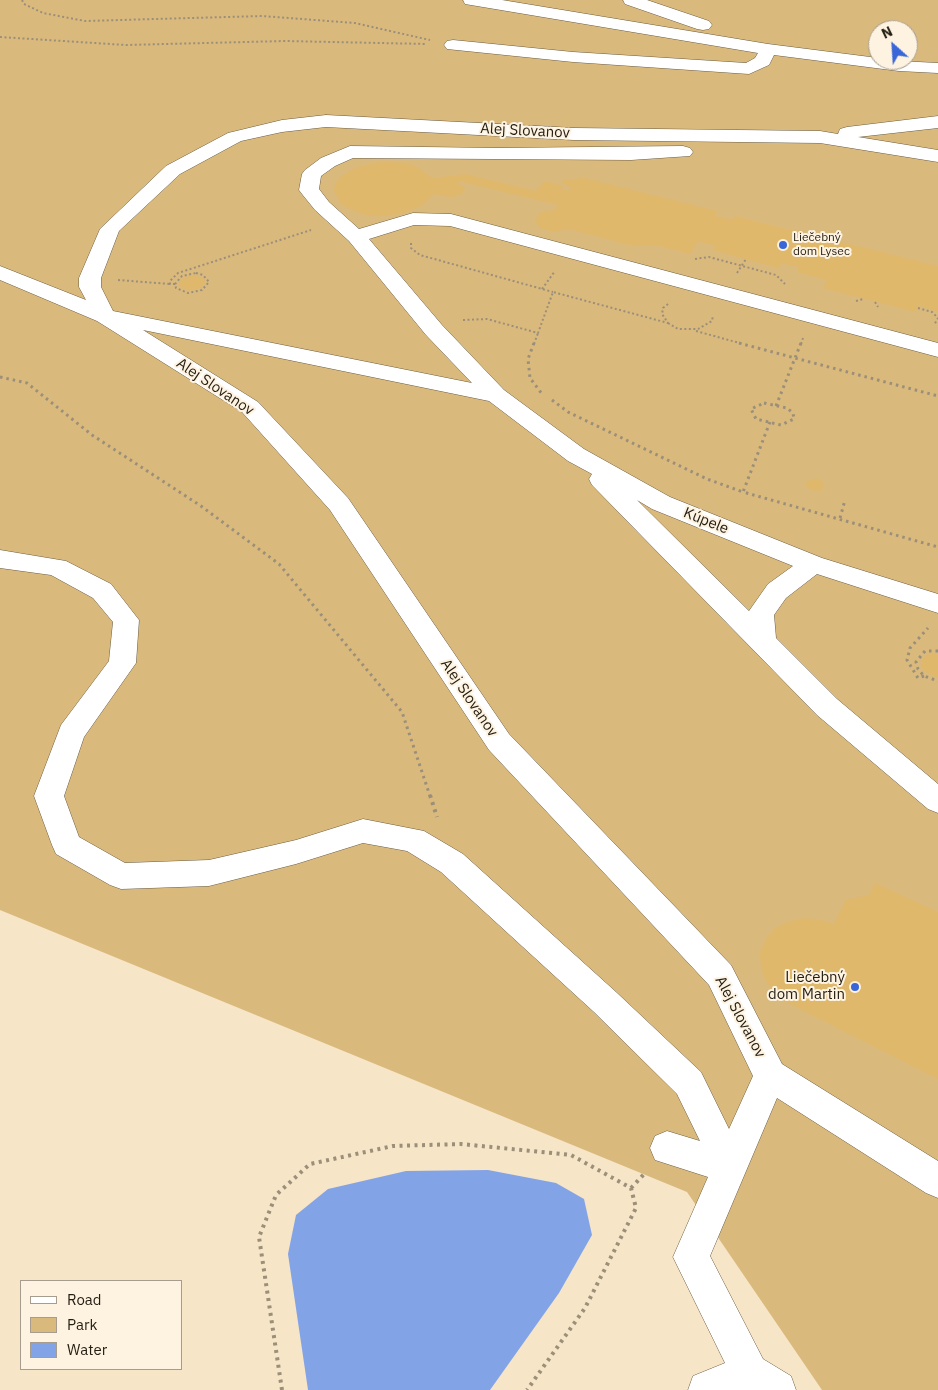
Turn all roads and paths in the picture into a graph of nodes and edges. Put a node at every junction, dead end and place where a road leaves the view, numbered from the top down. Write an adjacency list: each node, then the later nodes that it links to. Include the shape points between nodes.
1 (22, 0): 6 (path, via 43,13 85,21 262,16 355,23)
2 (472, 0): 7 (street)
3 (631, 0): 5 (street, via 694,23 777,38)
4 (0, 37): 6 (path, via 126,45 285,41)
5 (840, 42)
6 (452, 45): 7 (street, via 749,69 763,61)
7 (768, 49): 10 (street)
8 (938, 52): 9 (street)
9 (918, 53)
10 (938, 68)
11 (938, 122): 12 (street)
12 (820, 137): 13 (street, Alej Slovanov); 14 (street, Kúpele, via 765,147 632,154 350,152 312,174 309,190); 33 (street, Alej Slovanov, via 574,134 326,121 282,126 235,137 173,170 110,229 90,278 90,287)
13 (938, 156)
14 (340, 221): 15 (street, Kúpele); 22 (path, via 178,273)
15 (356, 237): 36 (street, Kúpele); 40 (street, via 413,219 451,220)
16 (414, 240): 24 (path, via 411,248 420,255)
17 (746, 259): 20 (path)
18 (548, 266): 24 (path, via 557,269)
19 (0, 272): 33 (street)
20 (737, 273)
21 (152, 282): 22 (path)
22 (170, 284): 23 (path)
23 (175, 284): 23 (path, via 181,292 188,293 202,290 209,282 203,275 189,274)
24 (542, 289): 25 (path)
25 (553, 292): 34 (path); 38 (path)
26 (863, 299): 27 (path)
27 (856, 301)
28 (875, 302): 30 (path)
29 (669, 303): 34 (path, via 662,314)
30 (878, 307)
31 (918, 308): 35 (path, via 932,312 938,318)
32 (711, 310): 37 (path, via 712,322)
33 (105, 316): 43 (street); 61 (street, Alej Slovanov, via 250,407 339,504 499,742 720,976)
34 (668, 323): 37 (path, via 678,329)
35 (934, 326)
36 (434, 330): 38 (path, via 460,320 487,319); 43 (street, Kúpele)
37 (692, 330): 41 (path)
38 (538, 333): 48 (path, via 528,359 530,378 542,394 568,412 707,479)
39 (805, 335): 41 (path)
40 (938, 350)
41 (795, 358): 44 (path); 45 (path)
42 (0, 377): 60 (path, via 27,383 92,435 201,506 279,564 402,712)
43 (496, 395): 47 (street, Kúpele)
44 (938, 396)
45 (776, 406): 46 (path, via 787,408 794,419 781,425); 46 (path, via 764,403 751,409 756,419)
46 (770, 422): 48 (path)
47 (576, 455): 53 (street, Kúpele, via 661,503); 55 (street)
48 (743, 492): 50 (path)
49 (845, 500): 50 (path)
50 (840, 518): 51 (path)
51 (938, 547)
52 (0, 560): 60 (street, via 57,567 102,591 126,620 122,663 71,732 49,796 68,845 121,876 209,873 363,832 413,840)
53 (813, 564): 54 (street, Kúpele); 55 (street, via 777,591 761,614)
54 (935, 613): 57 (path, via 910,648 907,660 918,678)
55 (763, 641): 59 (street, via 826,707)
56 (938, 650): 57 (path, via 925,651 919,656 916,662)
57 (924, 676): 58 (path)
58 (938, 681)
59 (938, 801)
60 (452, 863): 63 (street, via 689,1083)
61 (770, 1075): 63 (street); 64 (street, Alej Slovanov)
62 (667, 1148): 63 (street)
63 (730, 1167): 65 (street, via 691,1256)
64 (938, 1181)
65 (764, 1381): 68 (street)
66 (282, 1390): 67 (path, via 259,1238 276,1195 310,1164 393,1146 461,1144 571,1155 631,1188 636,1208 585,1308)
67 (527, 1390)
68 (707, 1390)

